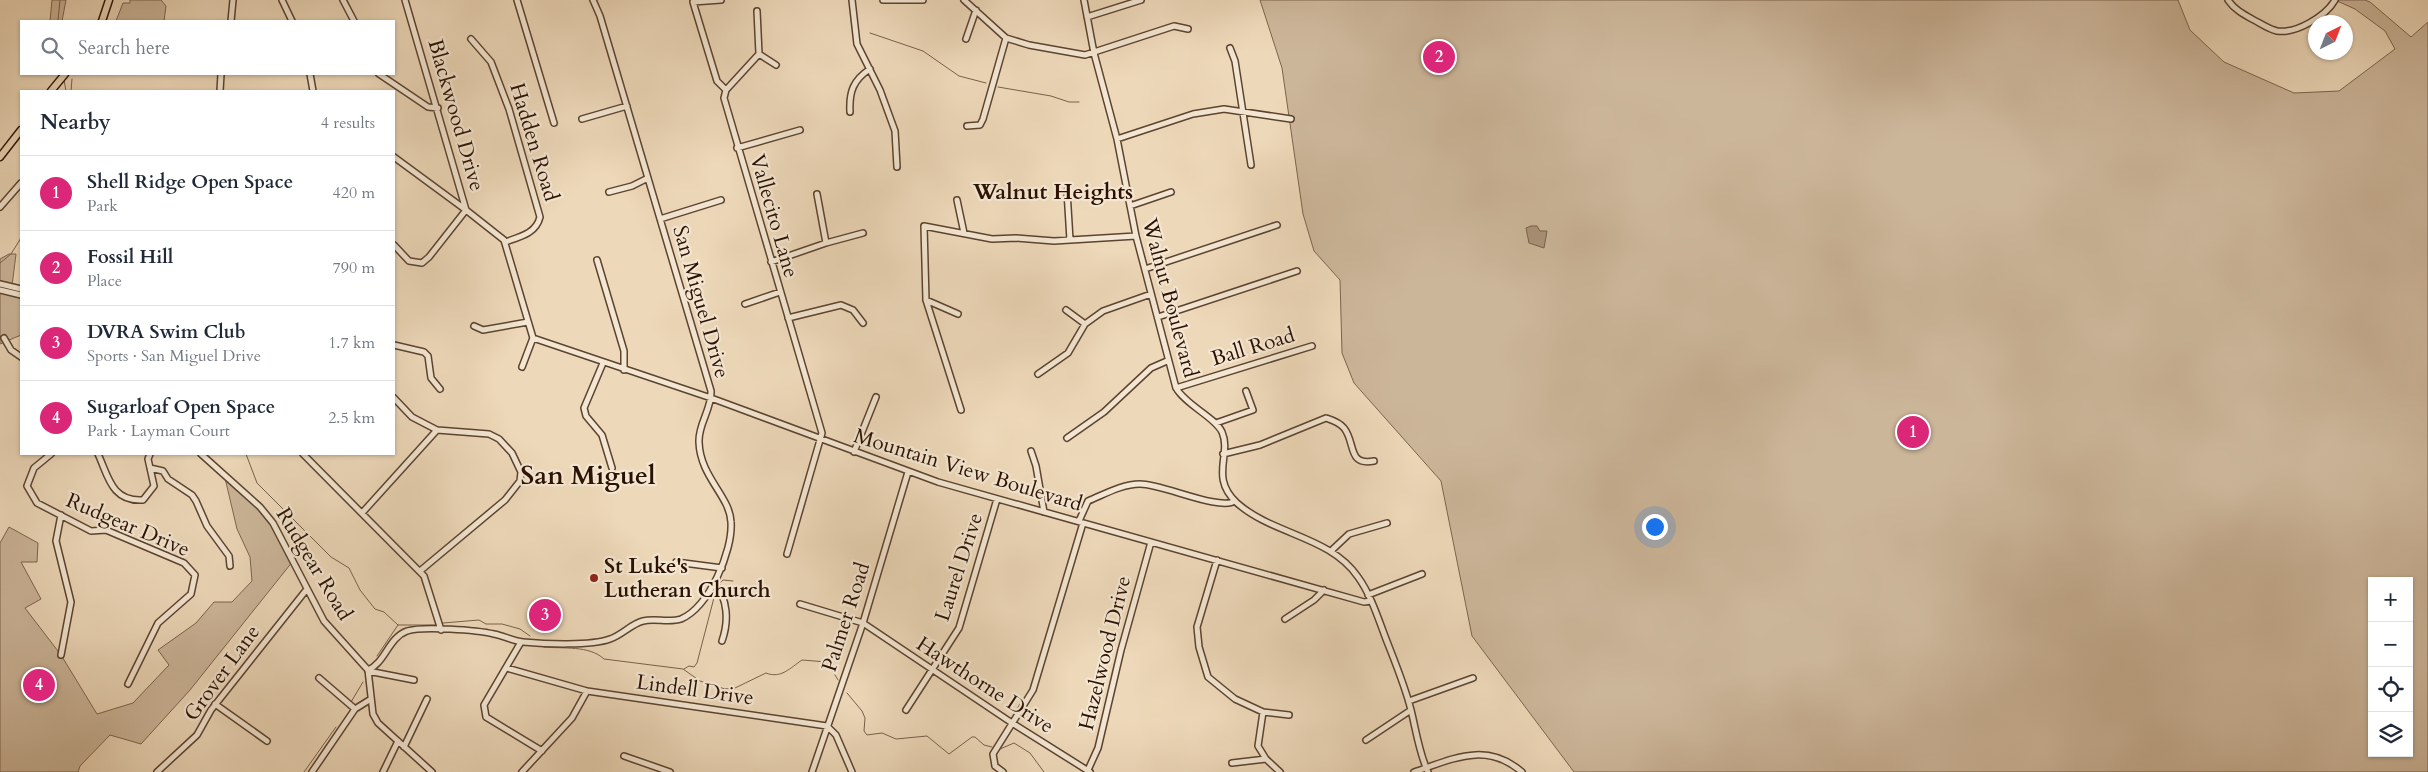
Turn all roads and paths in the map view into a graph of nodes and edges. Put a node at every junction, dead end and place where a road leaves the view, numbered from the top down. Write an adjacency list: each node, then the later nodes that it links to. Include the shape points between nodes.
1 (110, 0): 20 (main road)
2 (233, 0): 21 (street)
3 (282, 0): 22 (street)
4 (343, 0): 23 (street)
5 (405, 0): 42 (street, Blackwood Drive)
6 (517, 0): 47 (street)
7 (593, 0): 41 (street, San Miguel Drive)
8 (721, 0): 40 (street, via 693,2 717,81)
9 (852, 0): 32 (street, via 857,44)
10 (883, 0): 11 (street)
11 (923, 0)
12 (964, 0): 17 (street)
13 (1084, 0): 19 (street, Walnut Boulevard)
14 (1141, 0): 19 (street)
15 (2228, 0): 16 (street, via 2240,12 2264,26 2288,31 2318,19 2329,11)
16 (2335, 0)
17 (976, 10): 25 (street); 27 (street)
18 (757, 11): 29 (street)
19 (1086, 17): 30 (street, Walnut Boulevard)
20 (102, 20)
21 (232, 20)
22 (292, 20)
23 (353, 20)
24 (1188, 29): 30 (street, via 1174,26)
25 (1006, 38): 30 (street, via 1084,55); 48 (street, via 983,119 980,125)
26 (471, 39): 74 (street, Hadden Road, via 491,62 509,109 540,217 530,233)
27 (966, 39)
28 (1230, 48): 44 (street, via 1236,61)
29 (759, 54): 31 (street); 40 (street)
30 (1094, 54): 51 (street, Walnut Boulevard)
31 (776, 65)
32 (870, 69): 43 (street, via 853,84); 56 (street, via 895,131)
33 (64, 75): 37 (main road)
34 (221, 75): 38 (street)
35 (310, 75): 39 (street)
36 (380, 75): 42 (street, via 428,107)
37 (52, 90)
38 (220, 90)
39 (313, 90)
40 (726, 90): 52 (street, Vallecito Lane, via 724,98)
41 (626, 106): 45 (street); 57 (street, San Miguel Drive)
42 (438, 108): 67 (street, Blackwood Drive)
43 (850, 112)
44 (1243, 112): 46 (street); 51 (street, via 1224,109 1193,114); 55 (street)
45 (582, 119)
46 (1291, 119)
47 (554, 123)
48 (967, 126)
49 (800, 130): 52 (street)
50 (20, 131): 53 (main road)
51 (1117, 139): 65 (street, Walnut Boulevard)
52 (737, 148): 78 (street, Vallecito Lane)
53 (0, 157)
54 (395, 158): 67 (street)
55 (1251, 165)
56 (897, 167)
57 (648, 178): 60 (street); 68 (street, San Miguel Drive)
58 (20, 184): 66 (street)
59 (1067, 191): 73 (street)
60 (609, 192)
61 (1171, 192): 65 (street)
62 (817, 194): 75 (street)
63 (721, 200): 68 (street)
64 (957, 200): 71 (street)
65 (1130, 206): 72 (street, Walnut Boulevard)
66 (0, 207)
67 (466, 210): 74 (street, Blackwood Drive, via 500,235); 76 (street, via 422,263 409,261)
68 (660, 219): 111 (street, San Miguel Drive)
69 (1277, 224): 79 (street)
70 (863, 233): 75 (street)
71 (964, 233): 73 (street, via 992,239); 87 (street, via 924,226)
72 (1136, 236): 73 (street); 79 (street, Walnut Boulevard)
73 (1070, 240)
74 (504, 242): 93 (street, Blackwood Drive)
75 (826, 242): 78 (street)
76 (395, 246)
77 (596, 260): 105 (street, via 624,351)
78 (771, 262): 84 (street, Vallecito Lane)
79 (1145, 269): 85 (street, Walnut Boulevard)
80 (1297, 271): 91 (street)
81 (0, 284): 82 (street)
82 (20, 289)
83 (0, 290): 86 (street)
84 (780, 292): 88 (street); 92 (street, Vallecito Lane)
85 (1151, 294): 91 (street, Walnut Boulevard); 95 (street, via 1103,311)
86 (20, 296)
87 (926, 300): 90 (street); 113 (street)
88 (745, 304)
89 (1066, 310): 95 (street)
90 (958, 314)
91 (1158, 317): 102 (street, Walnut Boulevard)
92 (788, 318): 94 (street, via 841,305 854,310); 117 (street, Vallecito Lane, via 822,433)
93 (528, 322): 96 (street, via 483,330); 98 (street, Blackwood Drive)
94 (863, 323)
95 (1085, 324): 106 (street, via 1068,352)
96 (474, 326)
97 (4, 338): 101 (street, via 11,350)
98 (533, 338): 103 (street, Mountain View Boulevard); 104 (street)
99 (395, 345): 108 (street, via 424,352 428,356 431,378)
100 (1312, 346): 107 (street, Ball Road)
101 (20, 356)
102 (1167, 361): 107 (street, Walnut Boulevard); 116 (street, via 1151,368 1104,412)
103 (603, 363): 105 (street, Mountain View Boulevard); 128 (street, via 584,408 586,416 602,435)
104 (522, 367)
105 (624, 370): 111 (street, Mountain View Boulevard)
106 (1038, 374)
107 (1176, 388): 114 (street, Walnut Boulevard, via 1186,401)
108 (440, 389)
109 (1246, 391): 114 (street, via 1253,410)
110 (876, 397): 119 (street)
111 (711, 398): 117 (street, Mountain View Boulevard); 143 (street, San Miguel Drive, via 700,427 699,442 704,469 731,516)
112 (395, 399): 115 (street, via 412,417)
113 (961, 410)
114 (1216, 424): 120 (street, via 1222,434)
115 (436, 430): 133 (street); 144 (street, via 489,434 499,439 515,458 521,476 506,500)
116 (1067, 438)
117 (820, 440): 119 (street, Mountain View Boulevard); 139 (street)
118 (1031, 451): 132 (street)
119 (854, 452): 129 (street, Mountain View Boulevard)
120 (1223, 454): 126 (street, via 1260,445 1326,418 1344,428 1358,460); 131 (street, via 1222,476)
121 (49, 455): 134 (street, Rudgear Drive, via 34,468 27,486 38,503)
122 (98, 455): 127 (street, Rudgear Drive, via 108,482 135,501 143,500 154,486)
123 (150, 455): 127 (street, Rudgear Drive)
124 (202, 455): 147 (street, Rudgear Road, via 260,507 273,523)
125 (304, 455): 133 (street)
126 (1374, 462)
127 (150, 468): 142 (street, via 163,471 168,479 192,495 207,526 229,556)
128 (612, 468)
129 (908, 472): 130 (street, Mountain View Boulevard); 153 (street, Palmer Road)
130 (997, 499): 132 (street, Mountain View Boulevard); 160 (street, Laurel Drive, via 959,628)
131 (1235, 501): 135 (street, via 1221,503 1151,485 1130,485 1088,502); 138 (street, via 1287,532)
132 (1044, 512): 135 (street, Mountain View Boulevard)
133 (362, 513): 144 (street)
134 (61, 515): 157 (street, via 56,540 71,602); 164 (street, Rudgear Drive, via 91,532 106,530 184,562 195,576 191,594 158,623)
135 (1081, 522): 137 (street, Mountain View Boulevard); 175 (street, via 1033,690)
136 (1387, 523): 138 (street, via 1349,534)
137 (1151, 542): 140 (street, Mountain View Boulevard); 186 (street, Hazelwood Drive, via 1098,748)
138 (1332, 551): 149 (street, via 1354,571)
139 (786, 554)
140 (1217, 560): 148 (street, Mountain View Boulevard); 173 (street, via 1197,627 1198,646 1208,677 1235,699)
141 (676, 562): 143 (street)
142 (230, 566)
143 (722, 568): 146 (street, San Miguel Drive)
144 (420, 571): 154 (street, via 427,580)
145 (1422, 574): 149 (street)
146 (714, 582): 155 (street, via 726,608); 156 (street, San Miguel Drive, via 698,604 681,619 642,621 616,636 592,643)
147 (307, 589): 159 (street, Rudgear Road, via 324,621); 169 (street, Grover Lane)
148 (1324, 590): 150 (street, Mountain View Boulevard, via 1364,602); 152 (street)
149 (1368, 595): 150 (street)
150 (1371, 601): 168 (street)
151 (800, 604): 153 (street, Hawthorne Drive)
152 (1285, 619)
153 (863, 623): 160 (street, Hawthorne Drive); 176 (street, Palmer Road)
154 (441, 630): 156 (street, San Miguel Drive, via 483,632); 159 (street, San Miguel Drive, via 412,630 400,634 379,663)
155 (722, 641)
156 (521, 642): 158 (street)
157 (61, 655)
158 (508, 668): 165 (street, Lindell Drive); 181 (street, via 484,705 486,717)
159 (368, 670): 163 (street); 166 (street)
160 (933, 670): 171 (street, Laurel Drive); 175 (street, Hawthorne Drive)
161 (319, 678): 170 (street)
162 (1473, 678): 168 (street)
163 (414, 680)
164 (128, 684)
165 (586, 691): 176 (street, Lindell Drive); 181 (street, via 572,718)
166 (370, 699): 170 (street); 179 (street, via 378,723)
167 (426, 699): 180 (street)
168 (1409, 701): 172 (street)
169 (215, 704): 178 (street); 187 (street, Grover Lane, via 197,735)
170 (354, 709): 188 (street)
171 (906, 710)
172 (1411, 710): 177 (street); 185 (street)
173 (1263, 712): 174 (street); 183 (street, via 1258,746)
174 (1289, 715)
175 (1012, 723): 186 (street, Hawthorne Drive); 195 (street, via 993,754 995,766)
176 (828, 726): 193 (street, Palmer Road); 194 (street, via 836,735)
177 (1366, 740)
178 (267, 741)
179 (398, 741): 180 (street); 189 (street)
180 (404, 747): 190 (street)
181 (542, 751): 191 (street)
182 (624, 756): 192 (street)
183 (1266, 759): 184 (street); 196 (street)
184 (1232, 764)
185 (1427, 770): 197 (street); 198 (street, via 1448,759 1482,753 1506,760)
186 (1089, 771)
187 (157, 772)
188 (312, 772)
189 (383, 772)
190 (432, 772)
191 (522, 772)
192 (670, 772)
193 (812, 772)
194 (852, 772)
195 (1003, 772)
196 (1280, 772)
197 (1414, 772)
198 (1522, 772)

